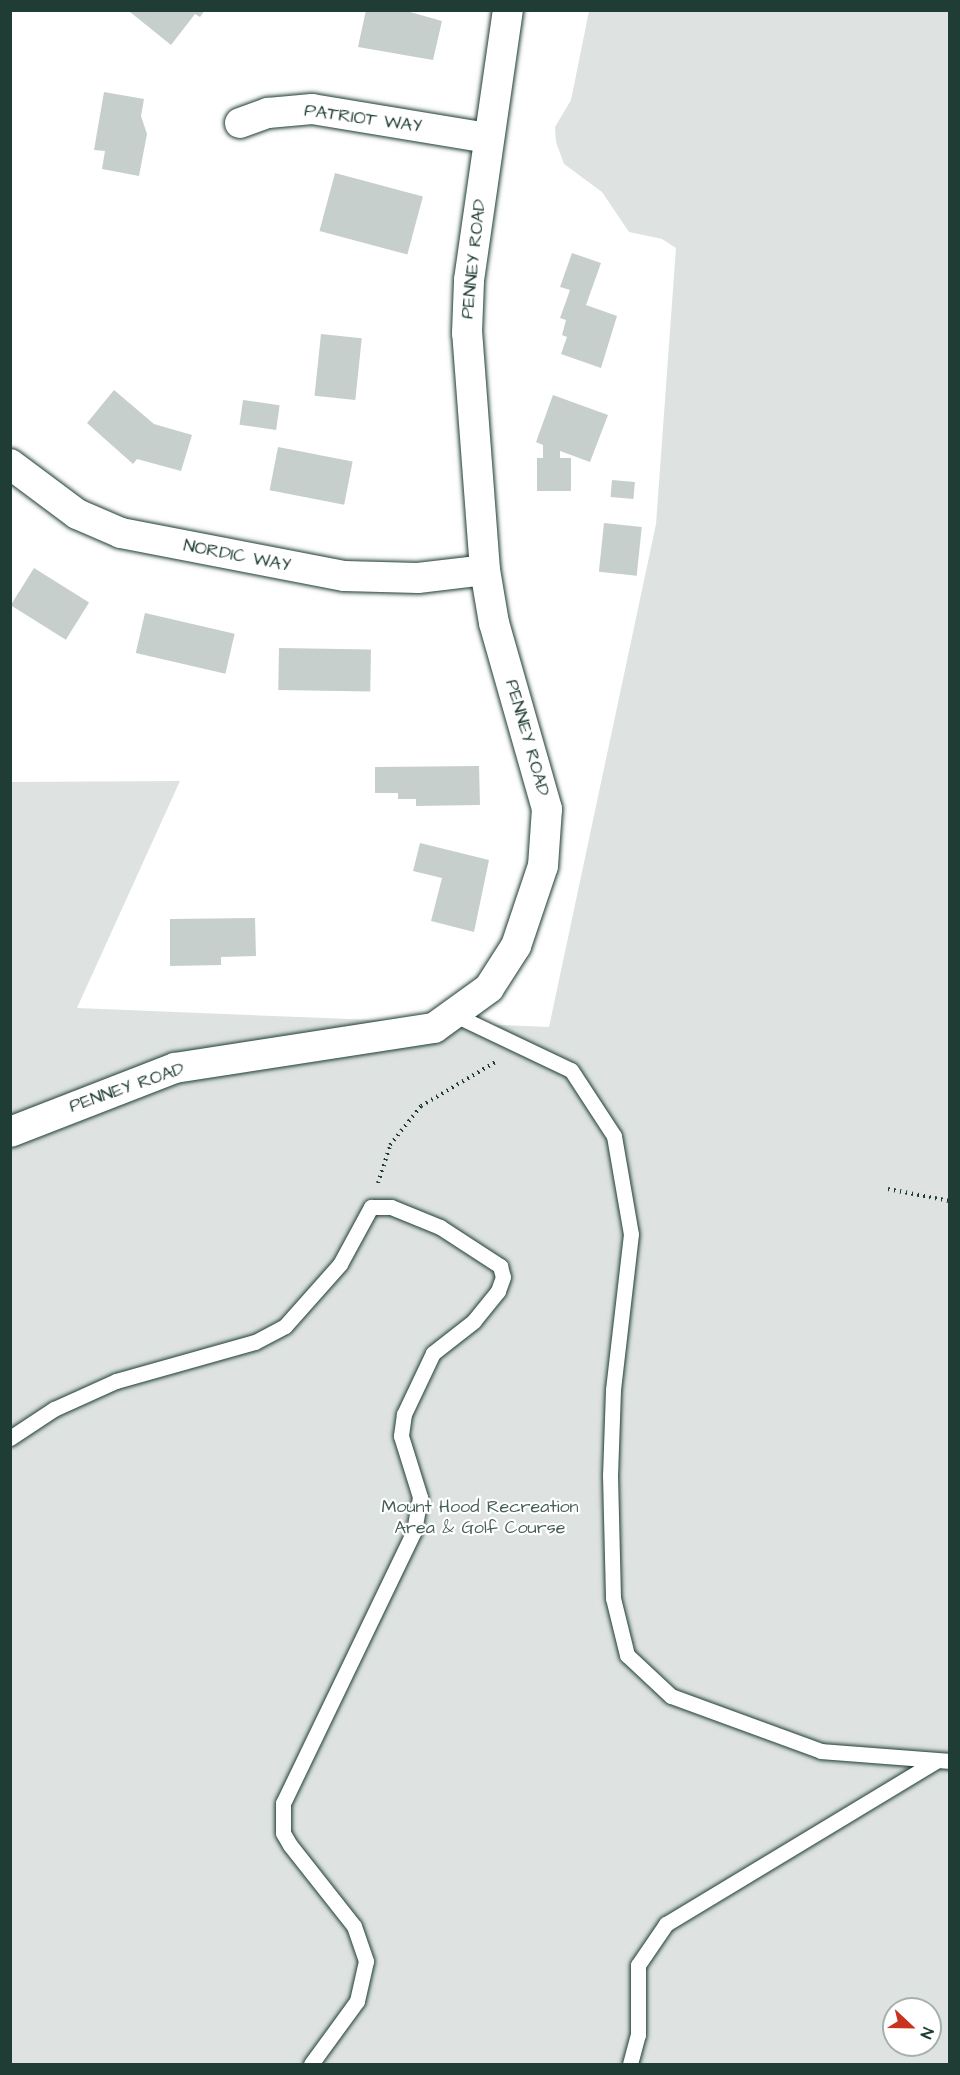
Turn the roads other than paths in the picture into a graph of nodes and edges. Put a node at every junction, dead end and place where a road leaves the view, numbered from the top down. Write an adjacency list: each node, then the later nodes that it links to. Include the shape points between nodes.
1 (508, 10): 3 (street, PENNEY ROAD)
2 (240, 123): 3 (street, PATRIOT WAY, via 268,113 312,109)
3 (488, 138): 5 (street, PENNEY ROAD, via 467,324)
4 (10, 464): 5 (street, NORDIC WAY, via 77,514 121,533 344,576 418,578)
5 (485, 570): 6 (street, PENNEY ROAD, via 494,623 542,780 547,838 536,894 516,946 489,987)
6 (455, 1015): 7 (street, PENNEY ROAD, via 409,1034 175,1068); 9 (lane, via 571,1070 614,1136 631,1234 613,1390 610,1475 613,1598 627,1655 671,1696 821,1751)
7 (10, 1132)
8 (10, 1438): 10 (lane, via 116,1381 255,1342 285,1326 340,1264 371,1207 391,1207 464,1239 494,1259 503,1277 487,1309 433,1353 412,1394 401,1436 420,1497 414,1531 284,1803 284,1833 290,1845 354,1926 366,1961 357,2001)
9 (942, 1762): 11 (lane, via 666,1924 638,1965 638,2035)
10 (311, 2064)
11 (630, 2064)

